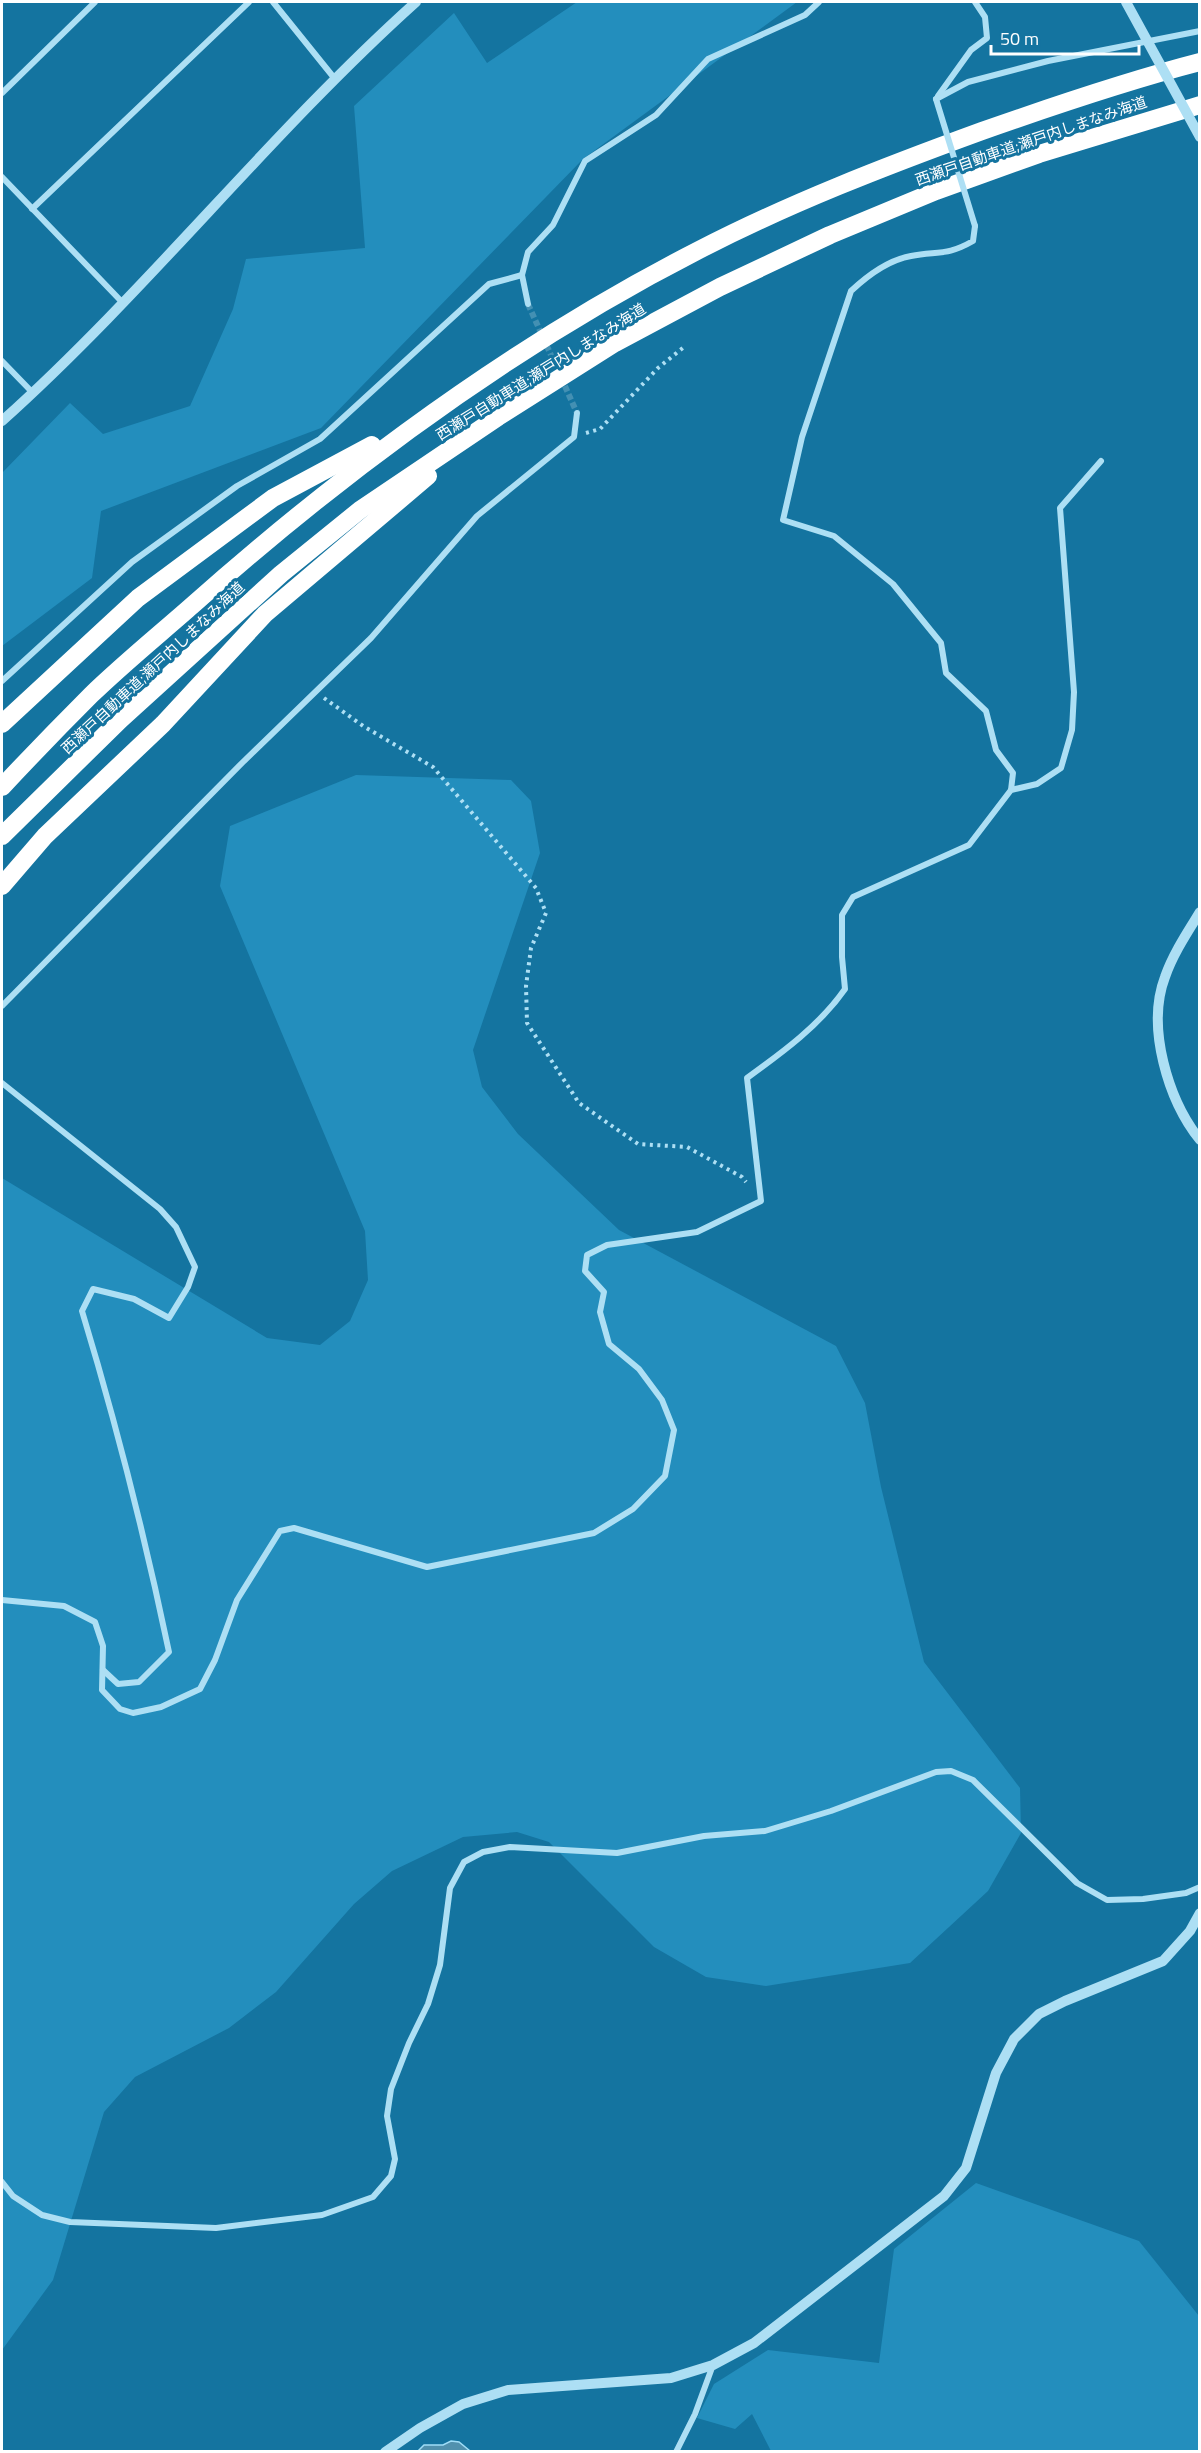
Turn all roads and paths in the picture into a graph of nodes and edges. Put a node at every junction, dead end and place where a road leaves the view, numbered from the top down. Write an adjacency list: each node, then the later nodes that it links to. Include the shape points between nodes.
1 (95, 2): 13 (street)
2 (249, 2): 18 (street)
3 (273, 2): 11 (street)
4 (416, 2): 11 (street)
5 (819, 2): 19 (street, via 805,15 708,59 656,115 585,161 553,225 528,252)
6 (975, 2): 10 (street, via 985,17 987,38 971,50)
7 (1126, 2): 16 (street, bridge)
8 (1200, 31): 12 (street, via 1048,61)
9 (1200, 63): 27 (highway, 西瀬戸自動車道;瀬戸内しまなみ海道, via 1037,112 810,198 699,250 599,305)
10 (956, 71): 12 (street); 14 (street)
11 (335, 79): 20 (street)
12 (968, 82): 14 (street)
13 (2, 93)
14 (936, 99): 35 (street, bridge, via 975,226 974,241 956,252 909,256 869,274 851,291 802,437 783,520 834,536 893,584 941,644 946,674 986,711 996,750 1013,773)
15 (1200, 105): 26 (highway, 西瀬戸自動車道;瀬戸内しまなみ海道, via 1039,154 936,191 830,236 720,286 615,343)
16 (1200, 137)
17 (2, 177): 18 (street)
18 (32, 209): 20 (street)
19 (522, 275): 21 (street); 31 (street, via 489,284 320,439 237,486 132,562)
20 (122, 302): 24 (street)
21 (528, 304)
22 (684, 347): 29 (path, via 658,368 600,429)
23 (2, 361): 24 (street)
24 (33, 393): 28 (street)
25 (577, 413): 29 (street)
26 (498, 417): 36 (highway, 西瀬戸自動車道;瀬戸内しまなみ海道, via 360,510 281,574 120,720); 37 (highway, via 266,614 163,724 45,836)
27 (424, 418): 33 (highway, via 273,498 138,598); 34 (highway, 西瀬戸自動車道;瀬戸内しまなみ海道, via 258,546 93,693)
28 (2, 421)
29 (574, 437): 32 (street, via 477,516 371,638)
30 (1101, 461): 35 (street, via 1060,508 1074,692 1069,740 1061,768 1037,784)
31 (2, 681)
32 (316, 692): 39 (street); 42 (path, via 363,726 433,767 536,888 546,913 531,948 527,1023 579,1104 638,1144 687,1147 742,1177)
33 (2, 724)
34 (2, 787)
35 (1011, 790): 42 (street, via 969,844 853,897 842,915 845,989 830,1010 747,1078)
36 (2, 836)
37 (2, 886)
38 (1200, 912): 41 (street, via 1164,979 1156,1020 1166,1077)
39 (2, 1006)
40 (2, 1083): 44 (street, via 160,1209 176,1227 195,1267 189,1287 169,1318 134,1299 93,1288 82,1311 148,1551 169,1652 140,1682 118,1684)
41 (1200, 1140)
42 (760, 1200): 44 (street, via 697,1232 607,1245 587,1255 585,1271 604,1292 600,1312 609,1344 639,1369 662,1400 674,1430 664,1476 633,1509 594,1533 427,1567 294,1528 280,1531 237,1600 200,1689 161,1707 134,1713 120,1709 102,1690)
43 (2, 1600): 44 (street, via 64,1606 95,1622 103,1646)
44 (103, 1670)
45 (1200, 1887): 47 (street, via 1186,1893 1107,1900 1077,1882 973,1780 951,1771 927,1775 765,1831 704,1836 617,1853 510,1847 483,1852 464,1862 450,1888 440,1965 428,2004 391,2089 387,2116 395,2159 391,2176 372,2197 322,2215 216,2228 70,2222 42,2215 13,2196)
46 (1200, 1913): 48 (street, via 1190,1931 1163,1961 1039,2014 1014,2038 996,2073 966,2168 944,2196 754,2343)
47 (2, 2182)
48 (714, 2365): 49 (street, via 671,2378 508,2390 463,2404); 50 (street)
49 (385, 2451)
50 (676, 2451)

